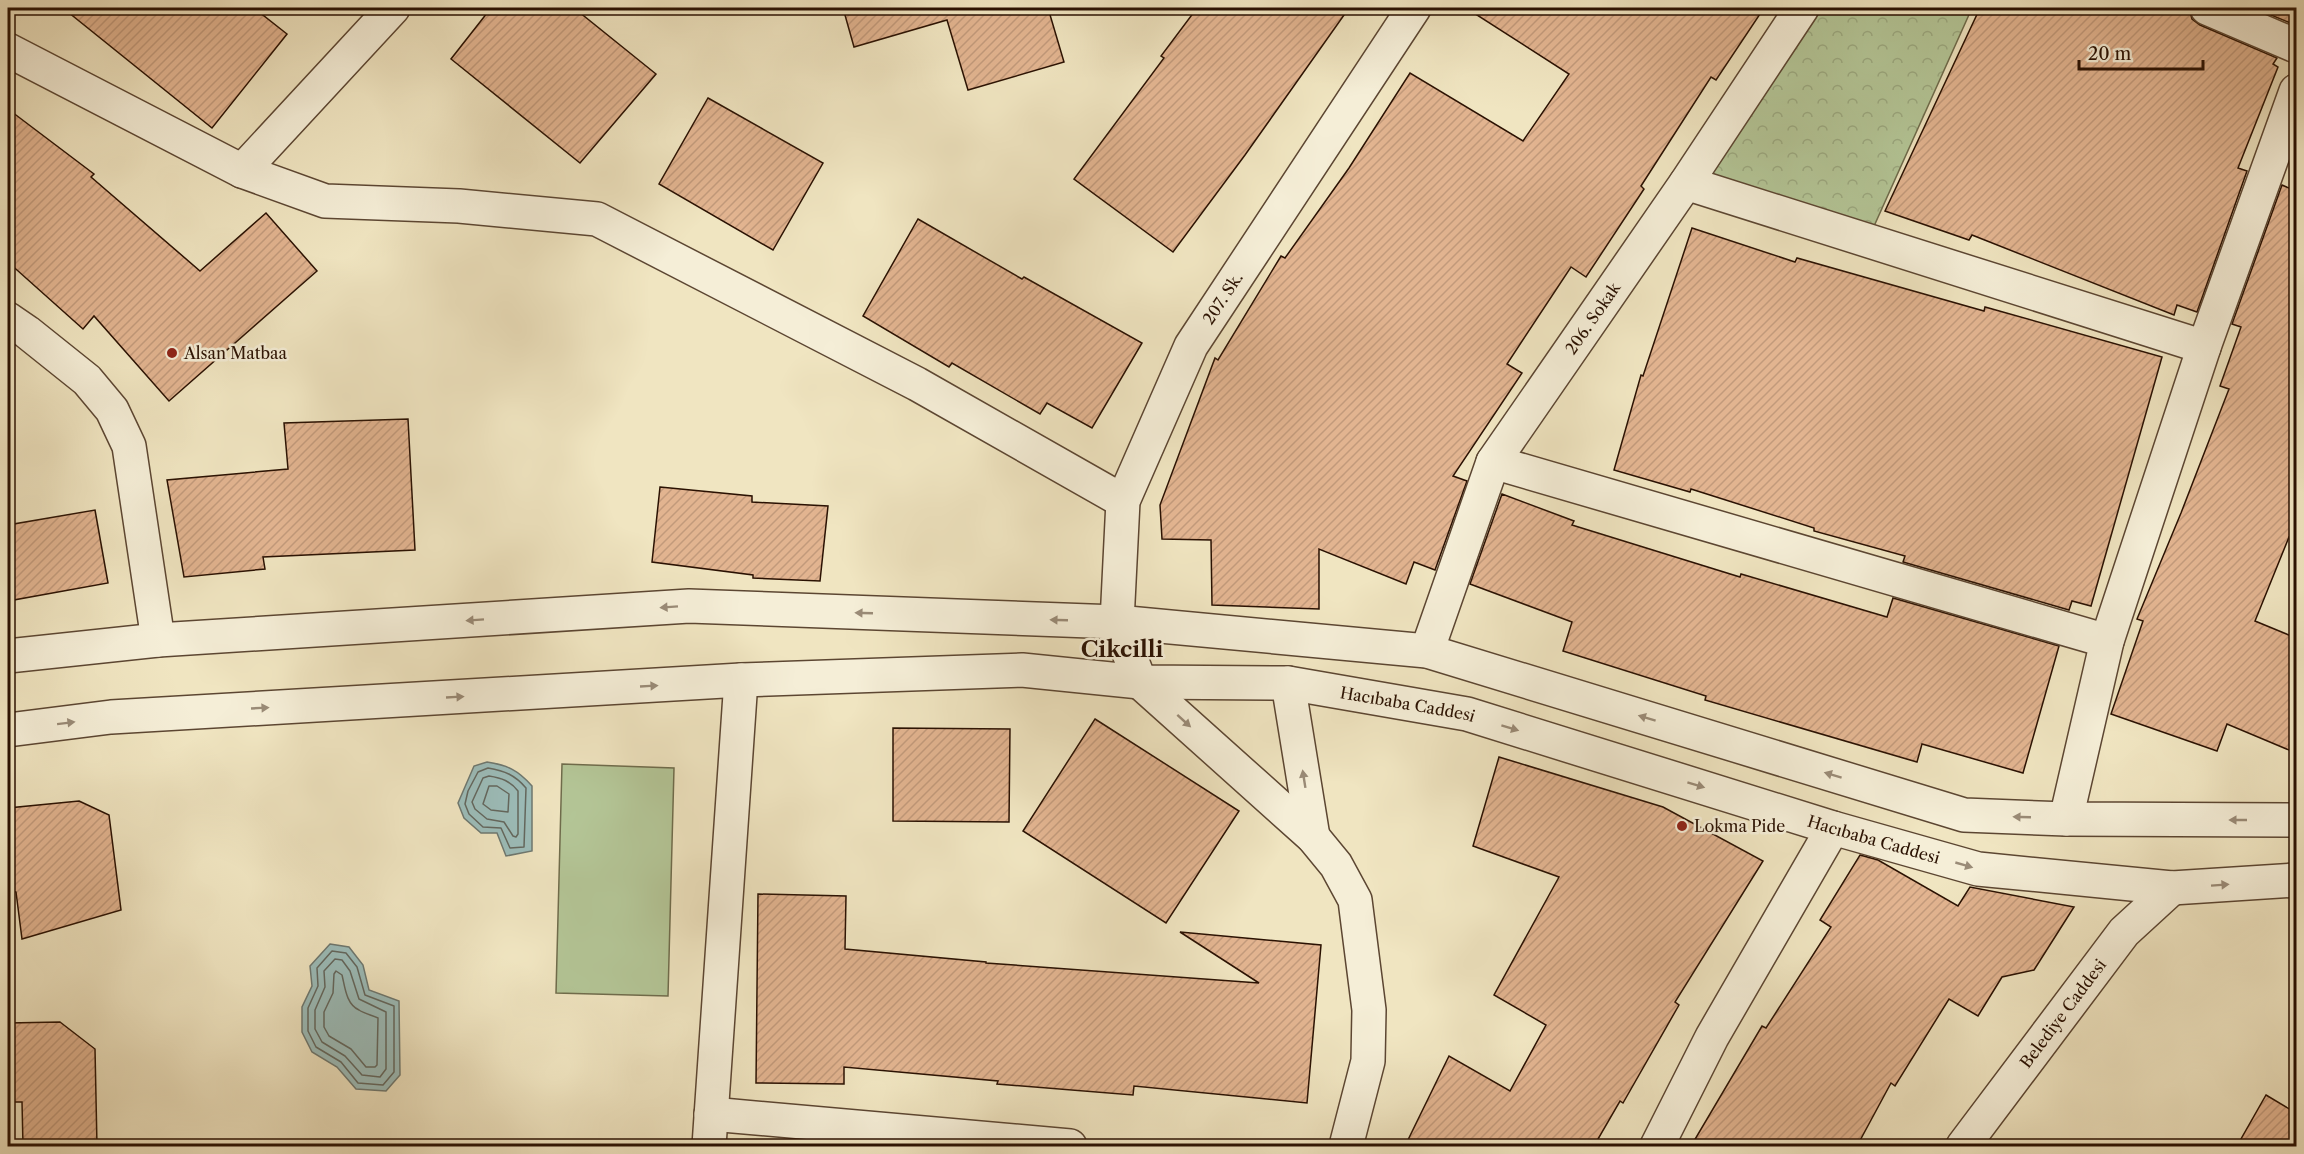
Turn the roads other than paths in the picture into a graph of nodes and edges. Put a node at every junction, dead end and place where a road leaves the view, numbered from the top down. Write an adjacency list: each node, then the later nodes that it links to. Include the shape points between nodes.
1 (393, 8): 8 (street)
2 (1414, 8): 13 (street, 207. Sk., via 1191,346)
3 (1802, 8): 9 (street, 206. Sokak)
4 (2207, 8): 5 (street)
5 (2296, 46)
6 (8, 50): 8 (street)
7 (2296, 91): 11 (street)
8 (242, 171): 13 (street, via 325,201 459,206 597,219 918,384)
9 (1686, 183): 11 (street); 12 (street, 206. Sokak)
10 (8, 320): 15 (street, via 87,380 112,410 129,446)
11 (2204, 347): 16 (street)
12 (1493, 462): 16 (street); 17 (street, 206. Sokak)
13 (1123, 501): 14 (street, 207. Sk.)
14 (1117, 622): 15 (street, one-way to 15, via 689,606); 17 (street); 20 (street)
15 (158, 640): 18 (street)
16 (2107, 641): 23 (street)
17 (1427, 651): 23 (street, one-way to 17, via 1964,815)
18 (8, 656)
19 (741, 681): 20 (street, Hacıbaba Caddesi, via 1022,670); 22 (street, Hacıbaba Caddesi, one-way to 19, via 111,717); 29 (street)
20 (1140, 682): 21 (street, Hacıbaba Caddesi); 26 (street, one-way to 26)
21 (1288, 683): 25 (street, Hacıbaba Caddesi, one-way to 25, via 1467,714); 26 (street, one-way to 21)
22 (8, 730)
23 (2066, 819): 24 (street, one-way to 23)
24 (2296, 820)
25 (1833, 828): 28 (street, Hacıbaba Caddesi, one-way to 28, via 1978,869); 33 (street, via 1712,1038)
26 (1313, 837): 32 (street, via 1336,865 1355,900 1369,1010 1368,1061)
27 (2296, 880): 28 (street, Hacıbaba Caddesi, one-way to 27)
28 (2172, 888): 34 (street, Belediye Caddesi, via 2124,932)
29 (711, 1114): 30 (street); 31 (street)
30 (709, 1146)
31 (1070, 1146)
32 (1349, 1146)
33 (1657, 1146)
34 (1963, 1146)

